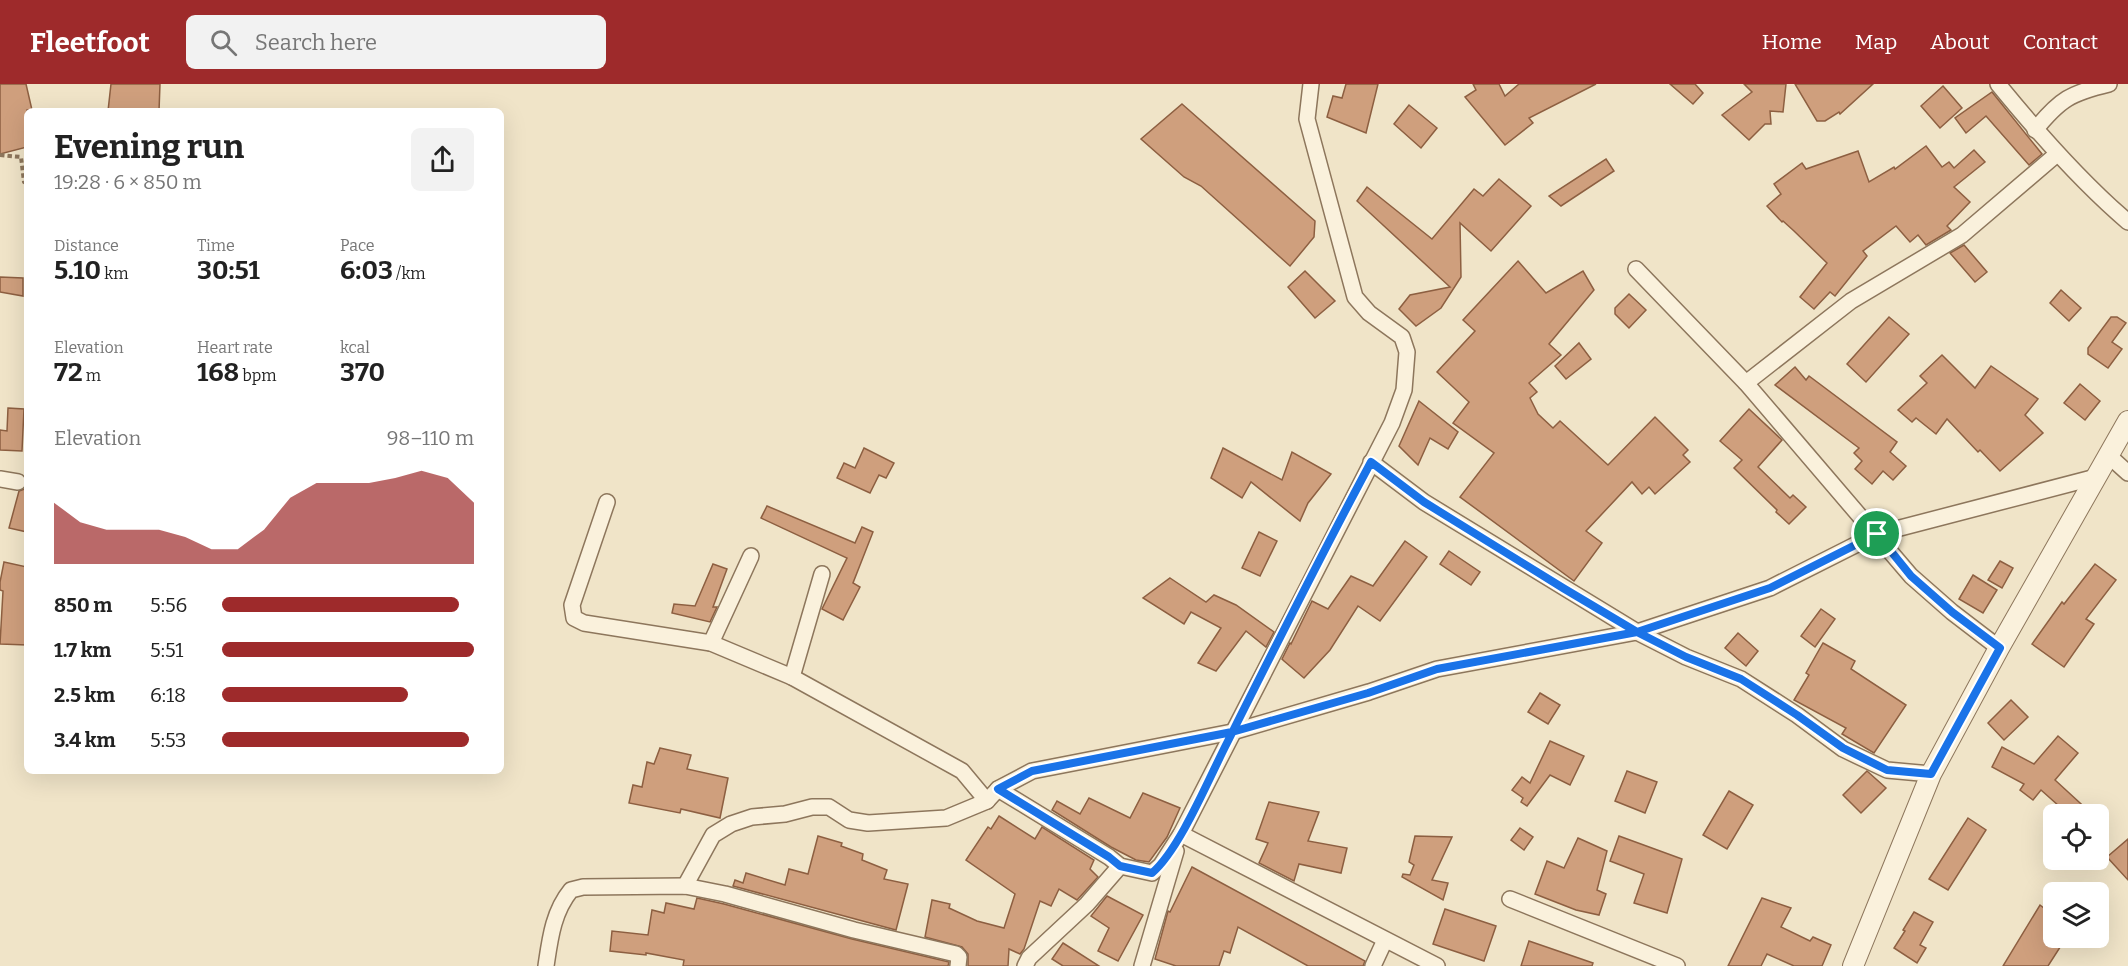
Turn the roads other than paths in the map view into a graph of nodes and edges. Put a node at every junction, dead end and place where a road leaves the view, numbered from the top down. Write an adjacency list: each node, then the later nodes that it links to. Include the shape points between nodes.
1 (1311, 84): 11 (street, via 1307,120 1355,297 1402,337 1407,352 1404,390)
2 (1998, 84): 4 (street)
3 (2109, 84): 4 (street, via 2068,96)
4 (2036, 130): 5 (street)
5 (2057, 154): 6 (street); 8 (street, via 1962,235 1833,312)
6 (2128, 222)
7 (1636, 269): 8 (street)
8 (1746, 382): 17 (street)
9 (2128, 421): 10 (street)
10 (2108, 455): 12 (street); 13 (street)
11 (1371, 462): 20 (street, via 1424,502); 24 (street)
12 (2128, 473)
13 (2096, 477): 17 (street); 22 (street)
14 (0, 479): 15 (street)
15 (18, 482)
16 (607, 502): 21 (street, via 572,605 574,618 584,623)
17 (1877, 534): 20 (street, via 1770,588); 22 (street, via 1911,576)
18 (751, 556): 21 (street)
19 (822, 574): 23 (street)
20 (1637, 632): 24 (street, via 1437,669); 25 (street, via 1741,679 1843,748 1887,770)
21 (711, 643): 23 (street)
22 (2000, 648): 25 (street)
23 (792, 677): 27 (street, via 962,771)
24 (1232, 732): 26 (street, via 1032,771); 28 (street)
25 (1931, 774): 40 (street)
26 (998, 789): 27 (street); 29 (street)
27 (987, 801): 30 (street, via 946,818 891,823 849,820 829,807 752,818 713,834)
28 (1181, 834): 29 (street, via 1152,873); 32 (street); 36 (street)
29 (1120, 866): 35 (street)
30 (685, 886): 33 (street, via 571,890 553,925); 34 (street, via 956,954)
31 (1510, 899): 39 (street)
32 (1385, 940): 37 (street); 38 (street)
33 (546, 966)
34 (958, 966)
35 (1025, 966)
36 (1142, 966)
37 (1373, 966)
38 (1437, 966)
39 (1677, 966)
40 (1853, 966)

